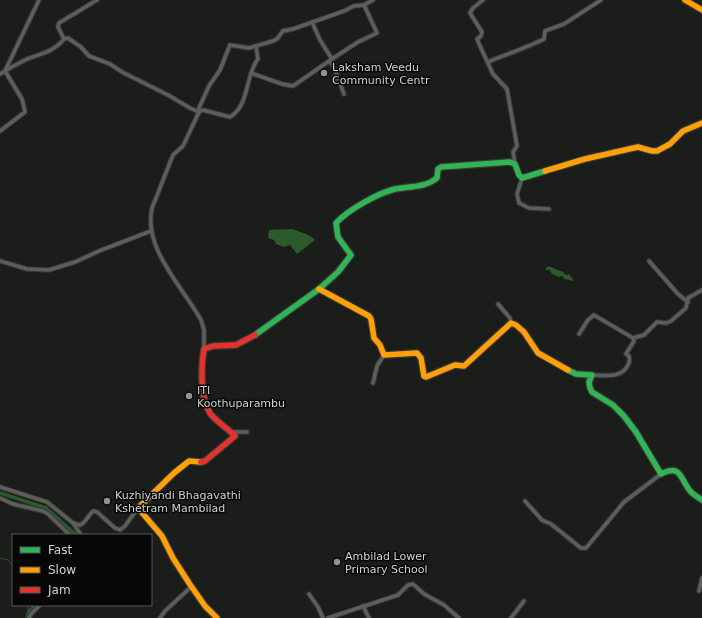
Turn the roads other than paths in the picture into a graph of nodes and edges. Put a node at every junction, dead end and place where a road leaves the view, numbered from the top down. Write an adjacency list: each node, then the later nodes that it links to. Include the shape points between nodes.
1 (39, 0): 14 (street)
2 (97, 0): 10 (street, via 59,24)
3 (373, 0): 7 (street)
4 (483, 0): 13 (street, via 470,13 482,32 477,41)
5 (601, 0): 13 (street, via 564,24 546,31 544,38 528,47)
6 (685, 0): 8 (street)
7 (364, 5): 9 (street, via 354,6); 12 (street, via 377,32)
8 (702, 10)
9 (312, 22): 11 (street, via 283,30 273,41); 12 (street)
10 (64, 40): 14 (street, via 51,51 25,60); 18 (street, via 68,38 89,56 110,64)
11 (256, 46): 15 (street, via 258,59); 18 (street, via 249,48 230,45)
12 (331, 60): 15 (street, via 293,86); 17 (street)
13 (488, 62): 21 (street, via 507,92 517,146 513,152)
14 (5, 71): 16 (street); 20 (street, via 22,99 25,112)
15 (251, 73): 18 (street, via 245,98 234,115 230,117 203,110)
16 (0, 74)
17 (344, 94)
18 (199, 112): 24 (street, via 183,146 173,155 152,208)
19 (702, 123): 22 (street, via 683,131 670,144 657,151 638,147 585,159)
20 (0, 132)
21 (515, 164): 22 (street); 27 (street, via 510,162 441,167 438,169 437,178 431,183 393,189 372,198 336,224 337,236 351,256 338,272)
22 (522, 178): 23 (street, via 517,194 519,203 529,208)
23 (549, 209)
24 (151, 231): 25 (street, via 75,262 48,270 27,269); 34 (street, via 165,264 201,320)
25 (0, 261)
26 (649, 261): 29 (street)
27 (319, 288): 34 (street, via 261,332 236,345); 35 (street, via 369,316 374,338)
28 (702, 290): 29 (street, via 689,298)
29 (688, 302): 33 (street, via 686,308 671,321 657,322 644,335)
30 (498, 304): 31 (street)
31 (511, 322): 35 (street, via 464,366 455,365 426,377 416,353); 37 (street, via 524,333 538,353 576,374)
32 (579, 334): 33 (street, via 588,320 594,316)
33 (633, 338): 36 (street, via 634,341 626,354 630,359 627,368 619,374)
34 (204, 349): 40 (street, via 204,398 209,411)
35 (384, 355): 39 (street, via 377,366)
36 (599, 375): 37 (street); 38 (street)
37 (592, 376): 38 (street)
38 (589, 382): 42 (street, via 591,392 610,402 628,420)
39 (373, 383)
40 (232, 432): 41 (street); 47 (street, via 235,436 205,461 189,461)
41 (247, 432)
42 (661, 474): 45 (street, via 667,470 675,470 690,491); 46 (street, via 624,502 586,548 581,548 552,524 542,520)
43 (0, 487): 48 (street, via 47,502)
44 (0, 498): 49 (street, via 43,511)
45 (702, 500)
46 (525, 501)
47 (138, 508): 48 (street, via 120,530 94,511 84,523); 52 (street, via 162,536)
48 (73, 523): 50 (street)
49 (69, 534)
50 (80, 534)
51 (702, 578): 53 (street)
52 (192, 587): 59 (street); 60 (street)
53 (699, 591)
54 (309, 594): 61 (street)
55 (524, 601): 65 (street)
56 (38, 606): 58 (street)
57 (363, 606): 62 (street); 63 (street); 64 (street, via 398,595 408,585 413,584)
58 (29, 618)
59 (160, 618)
60 (217, 618)
61 (323, 618)
62 (328, 618)
63 (369, 618)
64 (459, 618)
65 (511, 618)

